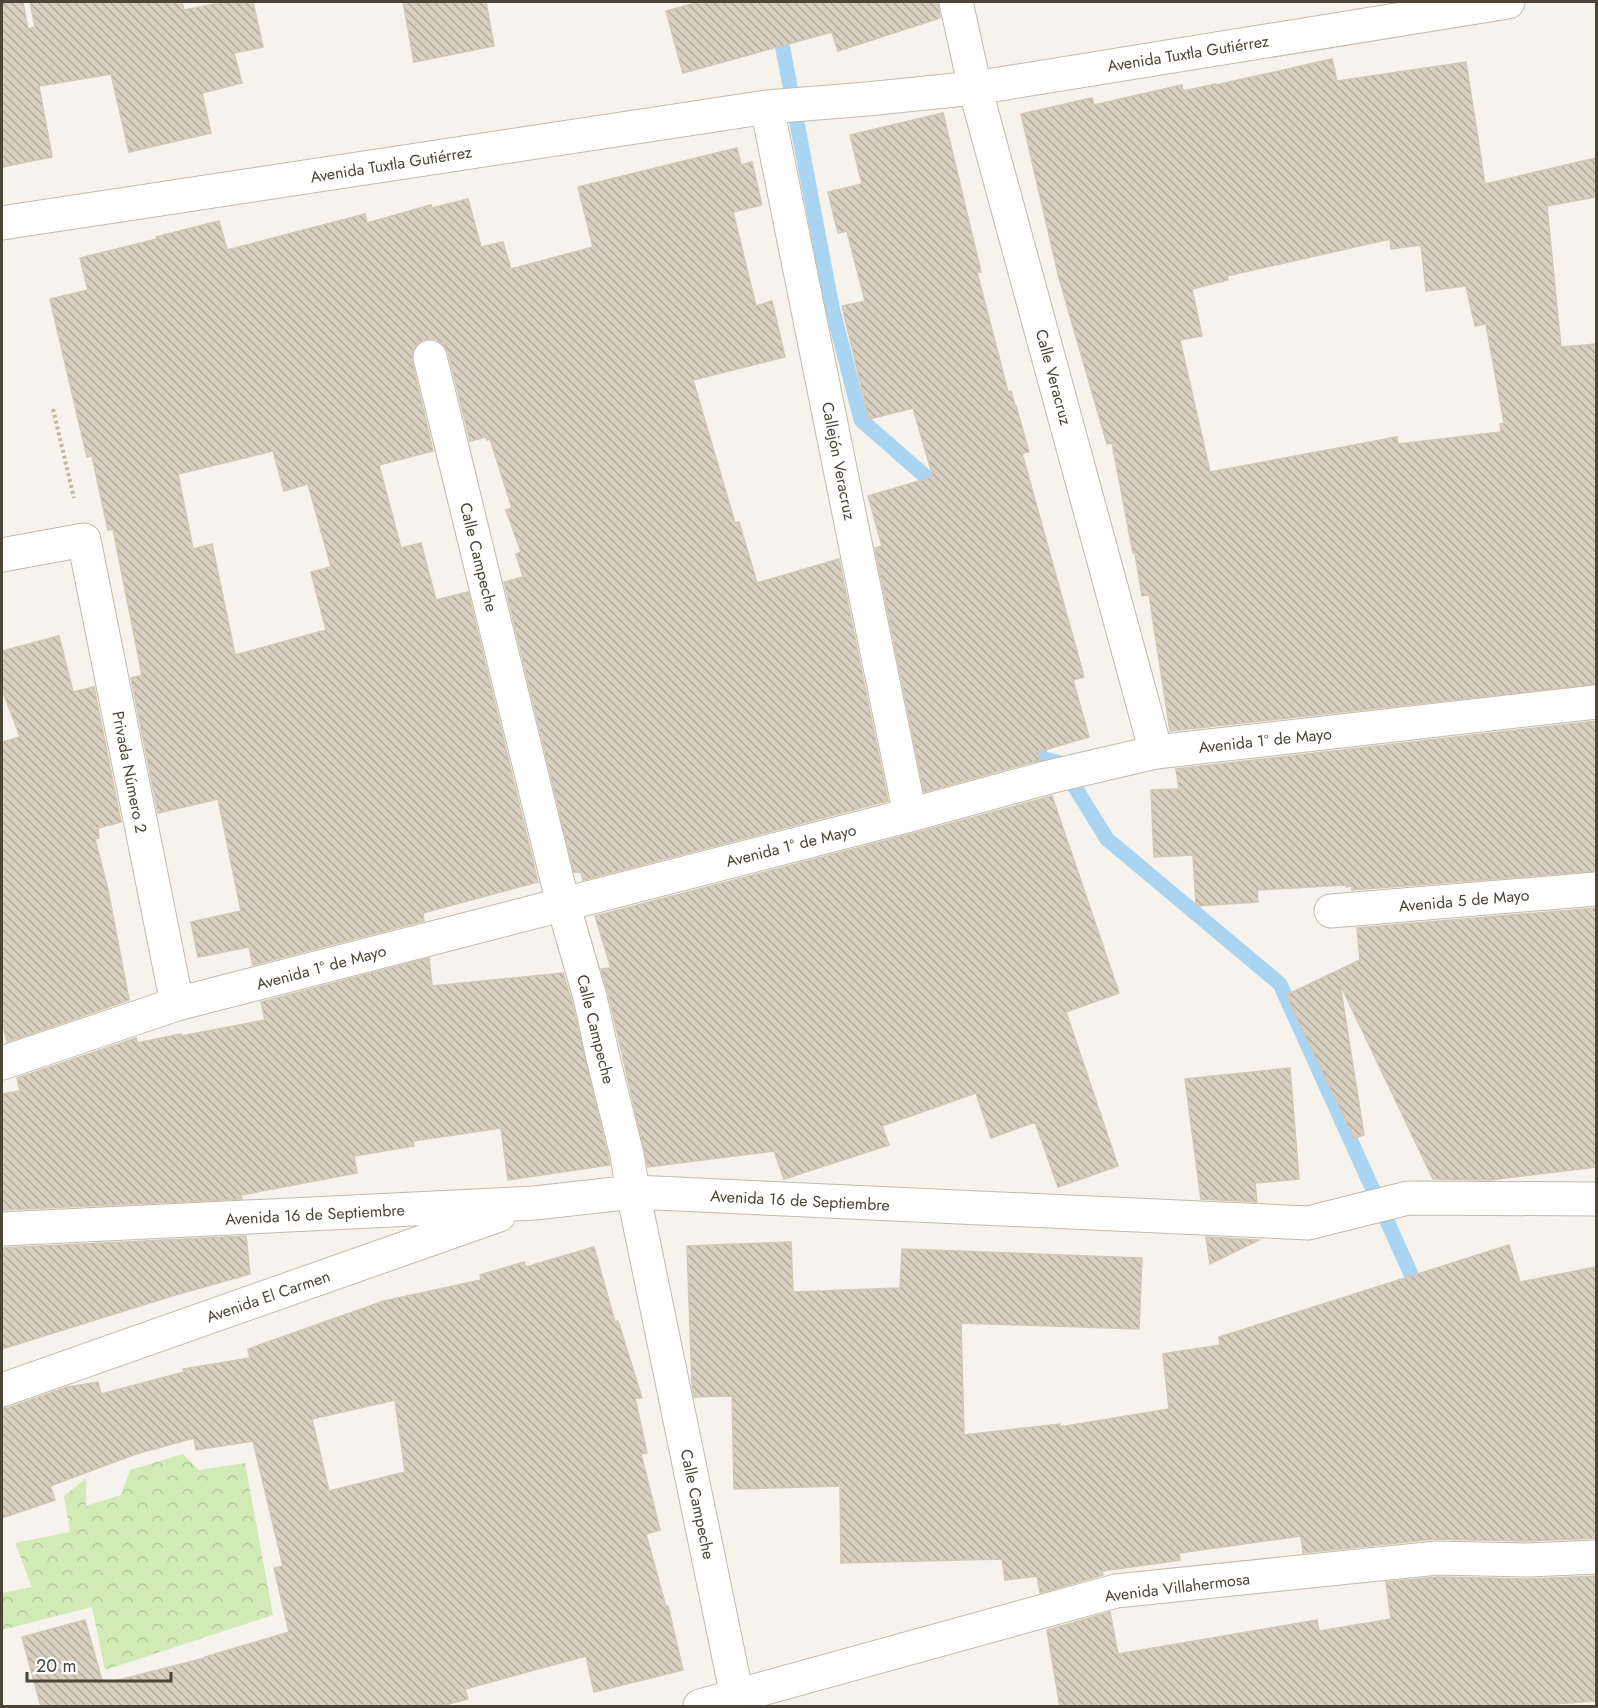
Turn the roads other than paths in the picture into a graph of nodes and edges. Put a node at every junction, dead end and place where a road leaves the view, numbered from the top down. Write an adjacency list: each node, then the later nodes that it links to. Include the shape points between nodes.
1 (956, 2): 3 (street, Calle Veracruz)
2 (1508, 2): 3 (street, Avenida Tuxtla Gutiérrez)
3 (975, 88): 4 (street, Avenida Tuxtla Gutiérrez); 9 (street, Calle Veracruz)
4 (774, 106): 5 (street, Avenida Tuxtla Gutiérrez); 10 (street, Callejón Veracruz)
5 (2, 223)
6 (430, 357): 12 (street, Calle Campeche)
7 (2, 555): 14 (street, Privada Número 2, via 84,540)
8 (1596, 702): 9 (street, Avenida 1º de Mayo)
9 (1156, 752): 10 (street, Avenida 1º de Mayo)
10 (910, 815): 12 (street, Avenida 1º de Mayo)
11 (1596, 889): 13 (street, Avenida 5 de Mayo)
12 (563, 904): 14 (street, Avenida 1º de Mayo); 16 (street, Calle Campeche, via 590,997)
13 (1331, 911)
14 (177, 1004): 15 (street, Avenida 1º de Mayo)
15 (2, 1063)
16 (633, 1192): 17 (street, Avenida 16 de Septiembre, via 1308,1223 1408,1198); 18 (street, Avenida 16 de Septiembre); 22 (street, Calle Campeche)
17 (1596, 1199)
18 (535, 1203): 19 (street, Avenida 16 de Septiembre); 20 (street, Avenida El Carmen)
19 (2, 1229)
20 (2, 1390)
21 (1596, 1557): 22 (street, Avenida Villahermosa, via 1437,1558 1116,1591)
22 (738, 1701): 23 (street, Avenida Villahermosa)
23 (700, 1707)

